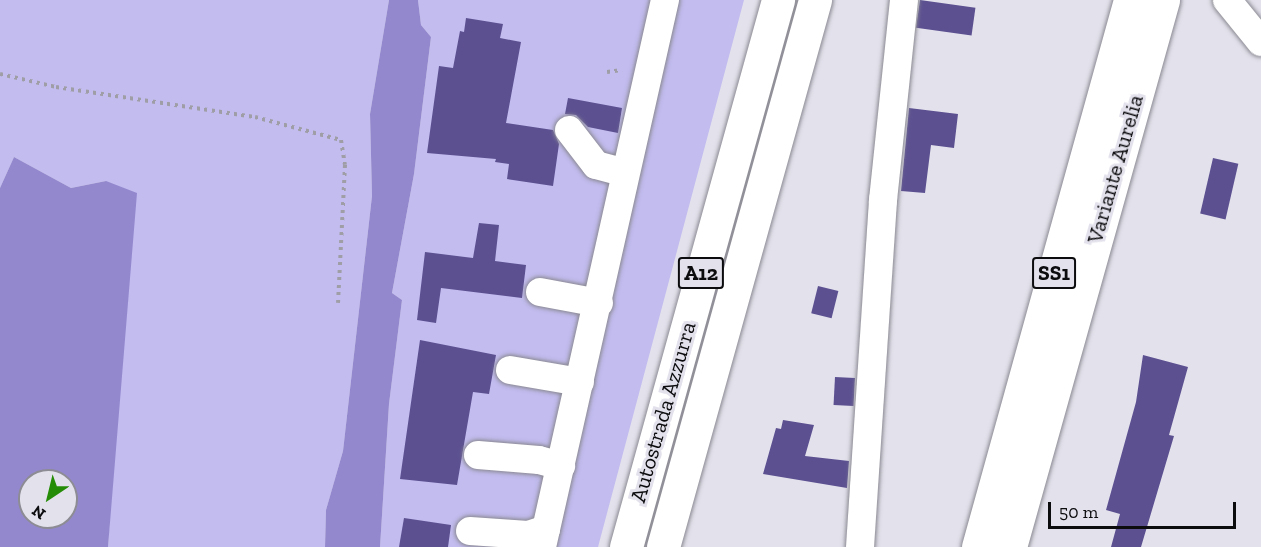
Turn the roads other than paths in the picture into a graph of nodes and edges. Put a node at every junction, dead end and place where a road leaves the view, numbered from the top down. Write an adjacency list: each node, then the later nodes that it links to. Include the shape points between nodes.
1 (665, 0): 11 (street)
2 (778, 0): 20 (highway, Autostrada Azzurra / A12)
3 (815, 0): 21 (highway, Autostrada Azzurra / A12)
4 (904, 0): 22 (street, via 884,200)
5 (1227, 0): 7 (street)
6 (1151, 2): 23 (highway, Variante Aurelia / SS1); 24 (highway, Variante Aurelia / SS1)
7 (1261, 42)
8 (569, 130): 10 (street)
9 (567, 160): 10 (street)
10 (596, 165): 11 (street)
11 (625, 173): 13 (street)
12 (540, 292): 13 (street)
13 (598, 303): 15 (street)
14 (510, 370): 15 (street)
15 (580, 382): 17 (street)
16 (478, 455): 17 (street, via 539,460)
17 (561, 466): 19 (street)
18 (470, 531): 19 (street)
19 (544, 538)
20 (626, 547)
21 (663, 547)
22 (860, 547)
23 (978, 547)
24 (1010, 547)

